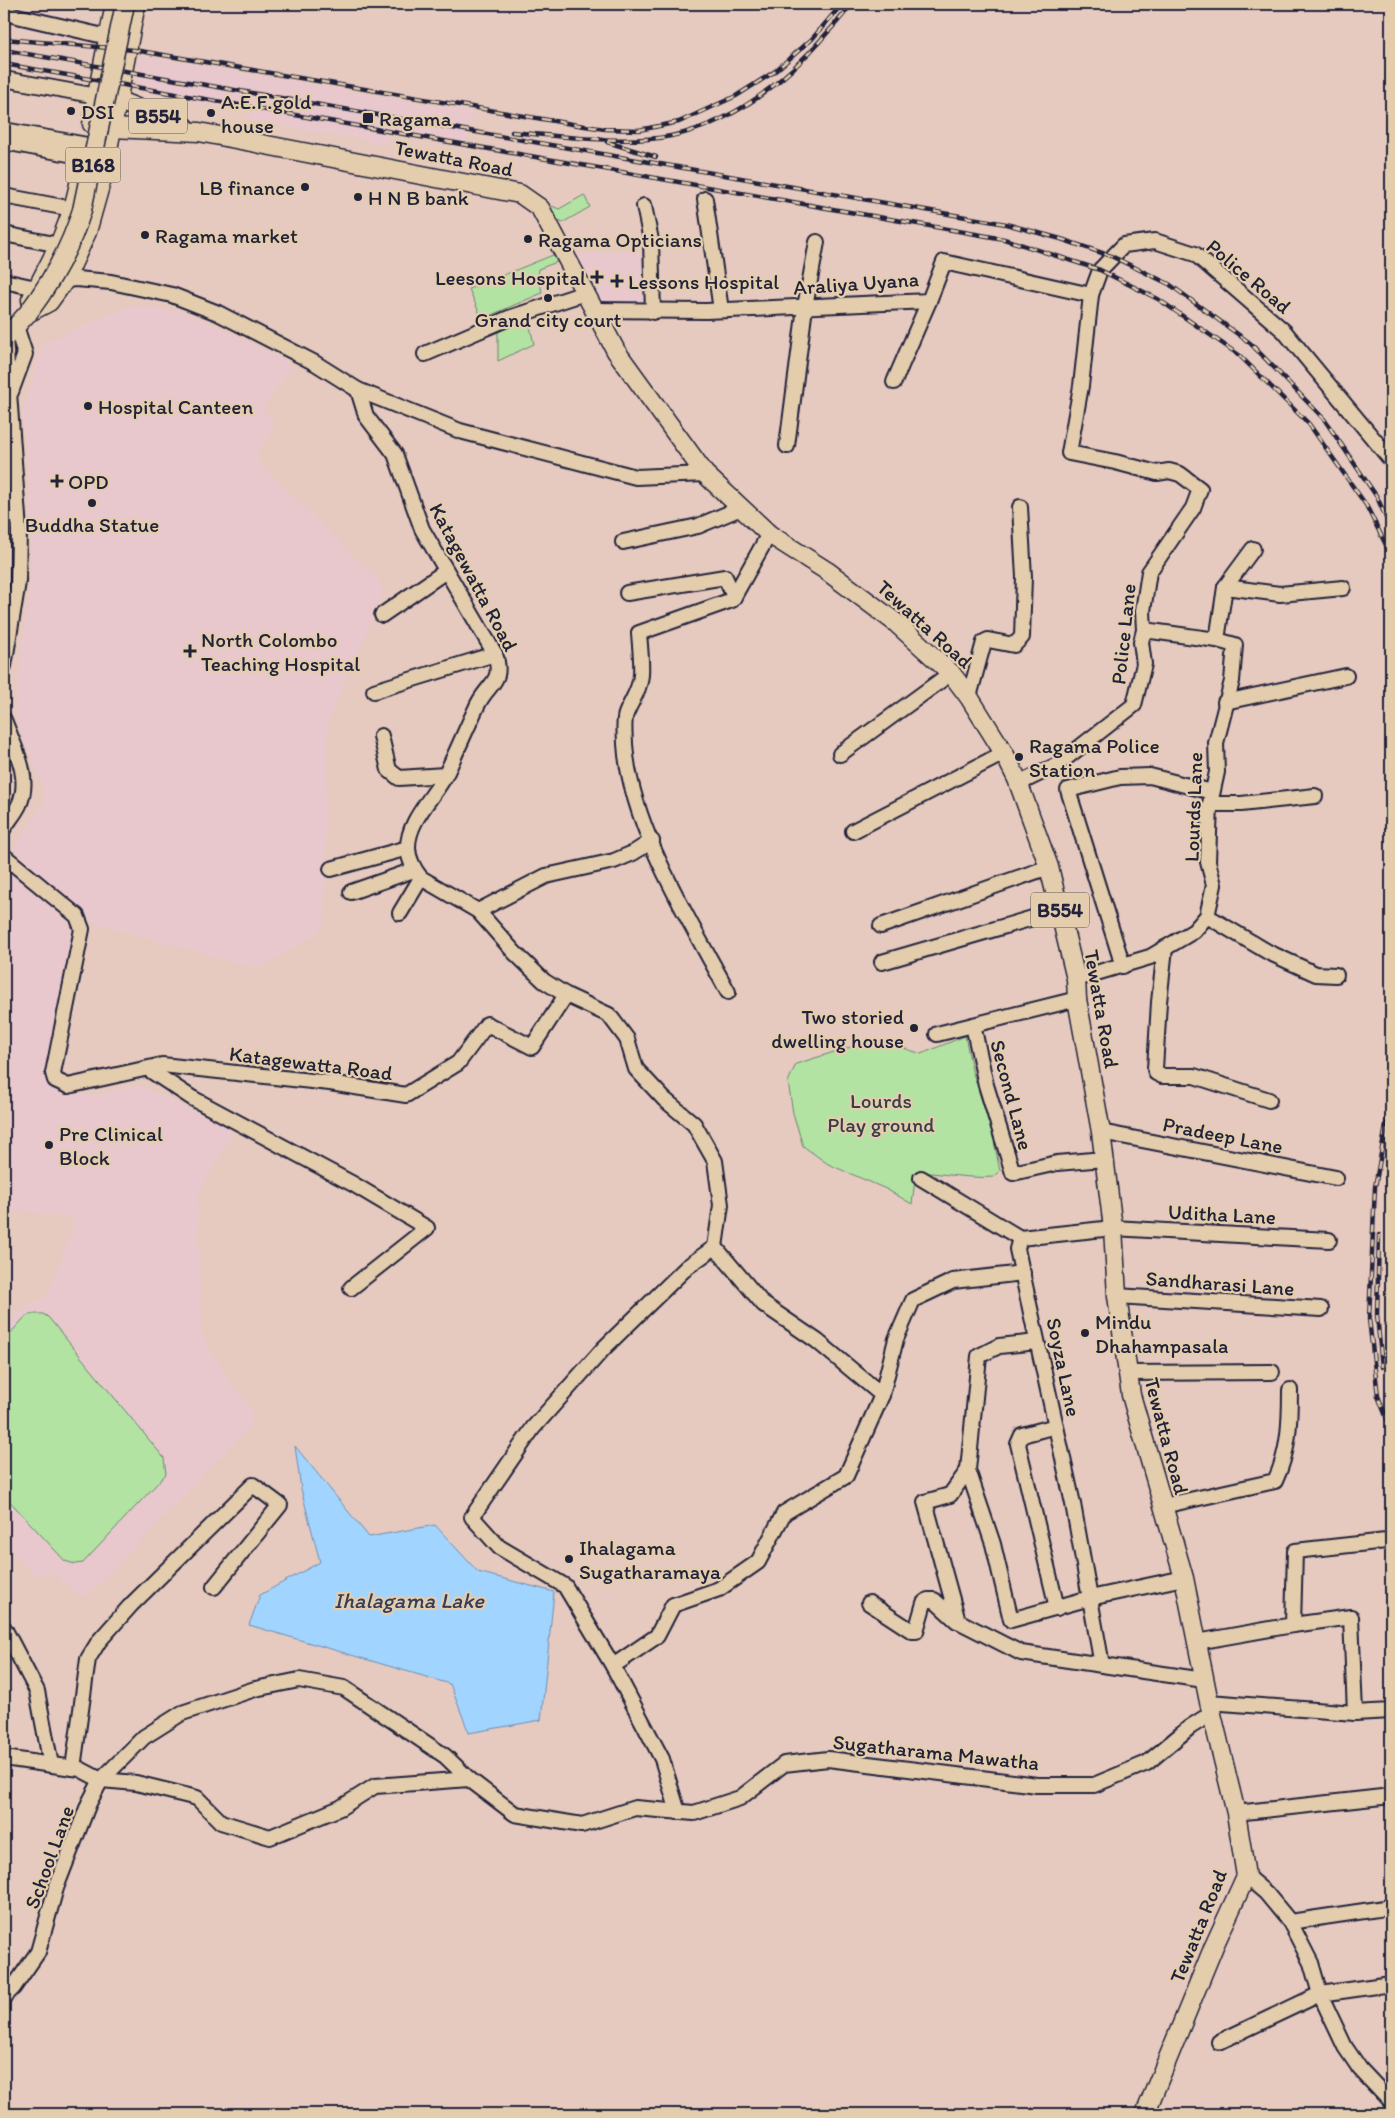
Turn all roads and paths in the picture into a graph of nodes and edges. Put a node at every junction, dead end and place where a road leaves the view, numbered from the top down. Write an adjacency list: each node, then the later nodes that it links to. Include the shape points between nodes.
1 (115, 4): 5 (main road, B168)
2 (125, 4): 32 (main road, B168, bridge, via 82,210 72,239 49,284)
3 (136, 4): 8 (main road, B168)
4 (4, 13): 5 (street)
5 (108, 37): 7 (main road, B168)
6 (4, 79): 7 (street)
7 (97, 96): 8 (main road, Tewatta Road); 9 (main road, B168)
8 (117, 100): 10 (main road, B168); 12 (main road, Tewatta Road / B554)
9 (92, 124): 10 (main road, Tewatta Road); 14 (main road, B168)
10 (112, 128): 12 (main road, Tewatta Road / B554); 22 (main road, B168, via 87,232)
11 (4, 130): 14 (street)
12 (199, 132): 25 (main road, Tewatta Road / B554, via 520,194 540,208)
13 (4, 142): 14 (street)
14 (86, 151): 18 (main road, B168)
15 (4, 196): 18 (street)
16 (705, 199): 30 (street)
17 (644, 206): 31 (street, via 651,240)
18 (73, 209): 21 (main road, B168)
19 (4, 234): 21 (street)
20 (817, 242): 28 (street)
21 (59, 245): 24 (main road, B168)
22 (65, 280): 32 (main road, B168, via 49,302); 35 (street, via 112,282 172,295 244,326)
23 (4, 281): 24 (street)
24 (36, 288): 32 (main road, B168)
25 (585, 293): 29 (main road, Tewatta Road / B554); 33 (street, via 509,318)
26 (1091, 295): 27 (street, Araliya Uyana, via 944,262); 37 (street, Police Road, via 1100,270 1124,245 1155,241 1195,254 1284,331); 38 (street, Police Road, via 1081,386 1069,453)
27 (929, 302): 28 (street, Araliya Uyana); 34 (street)
28 (805, 307): 30 (street, Araliya Uyana); 36 (street)
29 (594, 310): 31 (street, Araliya Uyana); 39 (main road, Tewatta Road / B554, via 616,351)
30 (721, 310): 31 (street, Araliya Uyana)
31 (653, 312)
32 (13, 329): 54 (street, via 25,354 9,398 19,531 18,582)
33 (425, 354)
34 (894, 382)
35 (358, 390): 39 (street, via 460,431 636,477); 45 (street, Katagewatta Road, via 366,416 395,454 422,529)
36 (787, 446)
37 (1391, 460)
38 (1157, 473): 51 (street, Police Lane, via 1169,471 1180,474 1200,489 1193,508 1149,572 1143,611)
39 (705, 474): 41 (main road, Tewatta Road / B554)
40 (1020, 507): 58 (street, via 1024,577 1022,637 1014,645 984,642)
41 (741, 508): 42 (main road, Tewatta Road / B554); 43 (street, via 698,526)
42 (769, 534): 49 (street); 55 (main road, Tewatta Road / B554, via 827,571 894,622)
43 (623, 542)
44 (1252, 549): 46 (street)
45 (446, 571): 50 (street); 53 (street, Katagewatta Road)
46 (1225, 587): 47 (street, via 1280,594); 52 (street)
47 (1343, 588)
48 (627, 593): 49 (street, via 726,577)
49 (734, 597): 70 (street, via 639,633 641,676 625,716 625,746 634,798)
50 (382, 615)
51 (1144, 630): 52 (street, Lourds Lane); 65 (street, Police Lane, via 1141,642 1144,664 1134,706 1057,765)
52 (1217, 640): 59 (street, Lourds Lane, via 1235,645 1232,681)
53 (495, 654): 57 (street); 64 (street, Katagewatta Road, via 499,668 495,681 479,702)
54 (4, 666)
55 (951, 673): 58 (main road, Tewatta Road / B554); 63 (street)
56 (1346, 676): 59 (street)
57 (374, 691)
58 (969, 698): 62 (main road, Tewatta Road / B554)
59 (1225, 702): 67 (street, Lourds Lane, via 1216,743 1217,772)
60 (4, 720): 68 (street, via 23,770 24,790 19,806)
61 (381, 736): 64 (street, via 389,770 400,778)
62 (1004, 753): 65 (main road, Tewatta Road / B554); 69 (street)
63 (840, 754)
64 (445, 775): 71 (street, Katagewatta Road, via 412,829)
65 (1018, 784): 73 (main road, Tewatta Road / B554)
66 (1315, 796): 67 (street, via 1241,804)
67 (1211, 798): 80 (street, Lourds Lane, via 1208,862 1214,885); 84 (street, via 1150,776 1120,777 1068,790)
68 (4, 828)
69 (853, 831)
70 (652, 841): 78 (street, via 614,861 546,876); 87 (street, via 664,871)
71 (408, 848): 74 (street); 75 (street)
72 (4, 856): 92 (street, Katagewatta Road, via 77,916 82,929 55,1080 68,1086)
73 (1049, 867): 77 (main road, Tewatta Road / B554); 81 (street)
74 (331, 869)
75 (418, 874): 76 (street); 78 (street); 79 (street)
76 (351, 892)
77 (1060, 910): 83 (street); 86 (main road, Tewatta Road / B554)
78 (478, 911): 88 (street, via 544,981)
79 (400, 913)
80 (1208, 916): 82 (street, via 1194,931); 85 (street, via 1316,974)
81 (881, 926)
82 (1165, 948): 84 (street); 93 (street, via 1156,1074 1194,1076)
83 (882, 962)
84 (1123, 966): 86 (street)
85 (1336, 975)
86 (1076, 979): 89 (main road, Tewatta Road / B554)
87 (728, 992)
88 (566, 995): 92 (street, Katagewatta Road, via 532,1047 487,1024 458,1063 406,1095 330,1083 162,1065); 101 (street, via 609,1015 627,1039 636,1068 664,1099 694,1124 715,1160 721,1205)
89 (1076, 999): 90 (street); 94 (main road, Tewatta Road / B554)
90 (973, 1025): 91 (street); 95 (street, Second Lane, via 986,1085 1013,1173 1058,1163)
91 (937, 1034)
92 (148, 1069): 103 (street, via 192,1098 353,1184 427,1228)
93 (1269, 1100)
94 (1101, 1132): 95 (main road, Tewatta Road / B554); 97 (street, Pradeep Lane)
95 (1104, 1159): 98 (main road, Tewatta Road / B554)
96 (921, 1178): 99 (street)
97 (1336, 1178)
98 (1113, 1228): 99 (street); 100 (street, Uditha Lane); 104 (main road, Tewatta Road / B554)
99 (1020, 1238): 102 (street, Soyza Lane, via 1017,1249)
100 (1329, 1240)
101 (715, 1247): 110 (street, via 763,1304 817,1341); 125 (street, via 687,1267 604,1348 533,1428 472,1516 499,1547 565,1586)
102 (1023, 1273): 106 (street, Soyza Lane); 110 (street, via 953,1282 913,1300 896,1339)
103 (351, 1288)
104 (1117, 1296): 105 (street, Sandharasi Lane); 108 (main road, Tewatta Road / B554)
105 (1320, 1309)
106 (1038, 1342): 111 (street, Soyza Lane); 112 (street, via 999,1346 978,1356)
107 (1272, 1372): 108 (street)
108 (1127, 1374): 113 (main road, Tewatta Road / B554)
109 (1290, 1390): 113 (street, via 1290,1424 1283,1465 1275,1481)
110 (882, 1395): 125 (street, via 846,1476 784,1513 758,1562 718,1589 672,1605 657,1636)
111 (1056, 1426): 117 (street, Soyza Lane); 119 (street, via 1022,1435 1018,1444)
112 (968, 1470): 119 (street, via 994,1544 1011,1620); 120 (street, via 950,1494 925,1502)
113 (1163, 1506): 115 (main road, Tewatta Road / B554)
114 (1386, 1541): 121 (street, via 1295,1552)
115 (1184, 1578): 117 (street); 123 (main road, Tewatta Road / B554)
116 (214, 1587): 132 (street, via 280,1505 253,1484 99,1641 88,1659)
117 (1090, 1598): 119 (street); 124 (street, Soyza Lane)
118 (869, 1603): 120 (street, via 912,1631 916,1630 924,1602 928,1600 934,1600)
119 (1057, 1608)
120 (958, 1621): 124 (street, via 1021,1653)
121 (1293, 1625): 123 (street); 129 (street, via 1350,1617)
122 (4, 1628): 131 (street, via 37,1691)
123 (1197, 1642): 126 (main road, Tewatta Road / B554)
124 (1102, 1665): 126 (street)
125 (613, 1666): 136 (street, via 662,1760)
126 (1204, 1680): 127 (main road, Tewatta Road / B554)
127 (1211, 1708): 129 (street); 136 (street, Sugatharama Mawatha, via 1147,1763 1094,1785 1038,1785 828,1758 784,1764 740,1798 694,1813); 137 (main road, Tewatta Road / B554)
128 (1391, 1711): 129 (street)
129 (1355, 1713)
130 (5, 1761): 131 (street)
131 (51, 1765): 132 (street)
132 (73, 1768): 133 (street)
133 (101, 1780): 134 (street, via 136,1783 197,1798 221,1822 270,1837 340,1808 375,1786); 134 (street, School Lane, via 144,1737 182,1713 255,1689 299,1680 344,1688 445,1756); 143 (street, School Lane, via 56,1888 38,1952)
134 (468, 1780): 136 (street, Sugatharama Mawatha, via 515,1814 582,1825 635,1808)
135 (1391, 1796): 137 (street)
136 (678, 1812)
137 (1236, 1813): 138 (main road, Tewatta Road / B554)
138 (1246, 1876): 140 (street, via 1266,1893); 146 (main road, Tewatta Road)
139 (1391, 1907): 140 (street)
140 (1290, 1922): 142 (street, via 1310,1962)
141 (1391, 1984): 142 (street)
142 (1320, 1994): 144 (street); 145 (street, via 1350,2054)
143 (4, 1997)
144 (1219, 2042)
145 (1391, 2102)
146 (1145, 2114)

